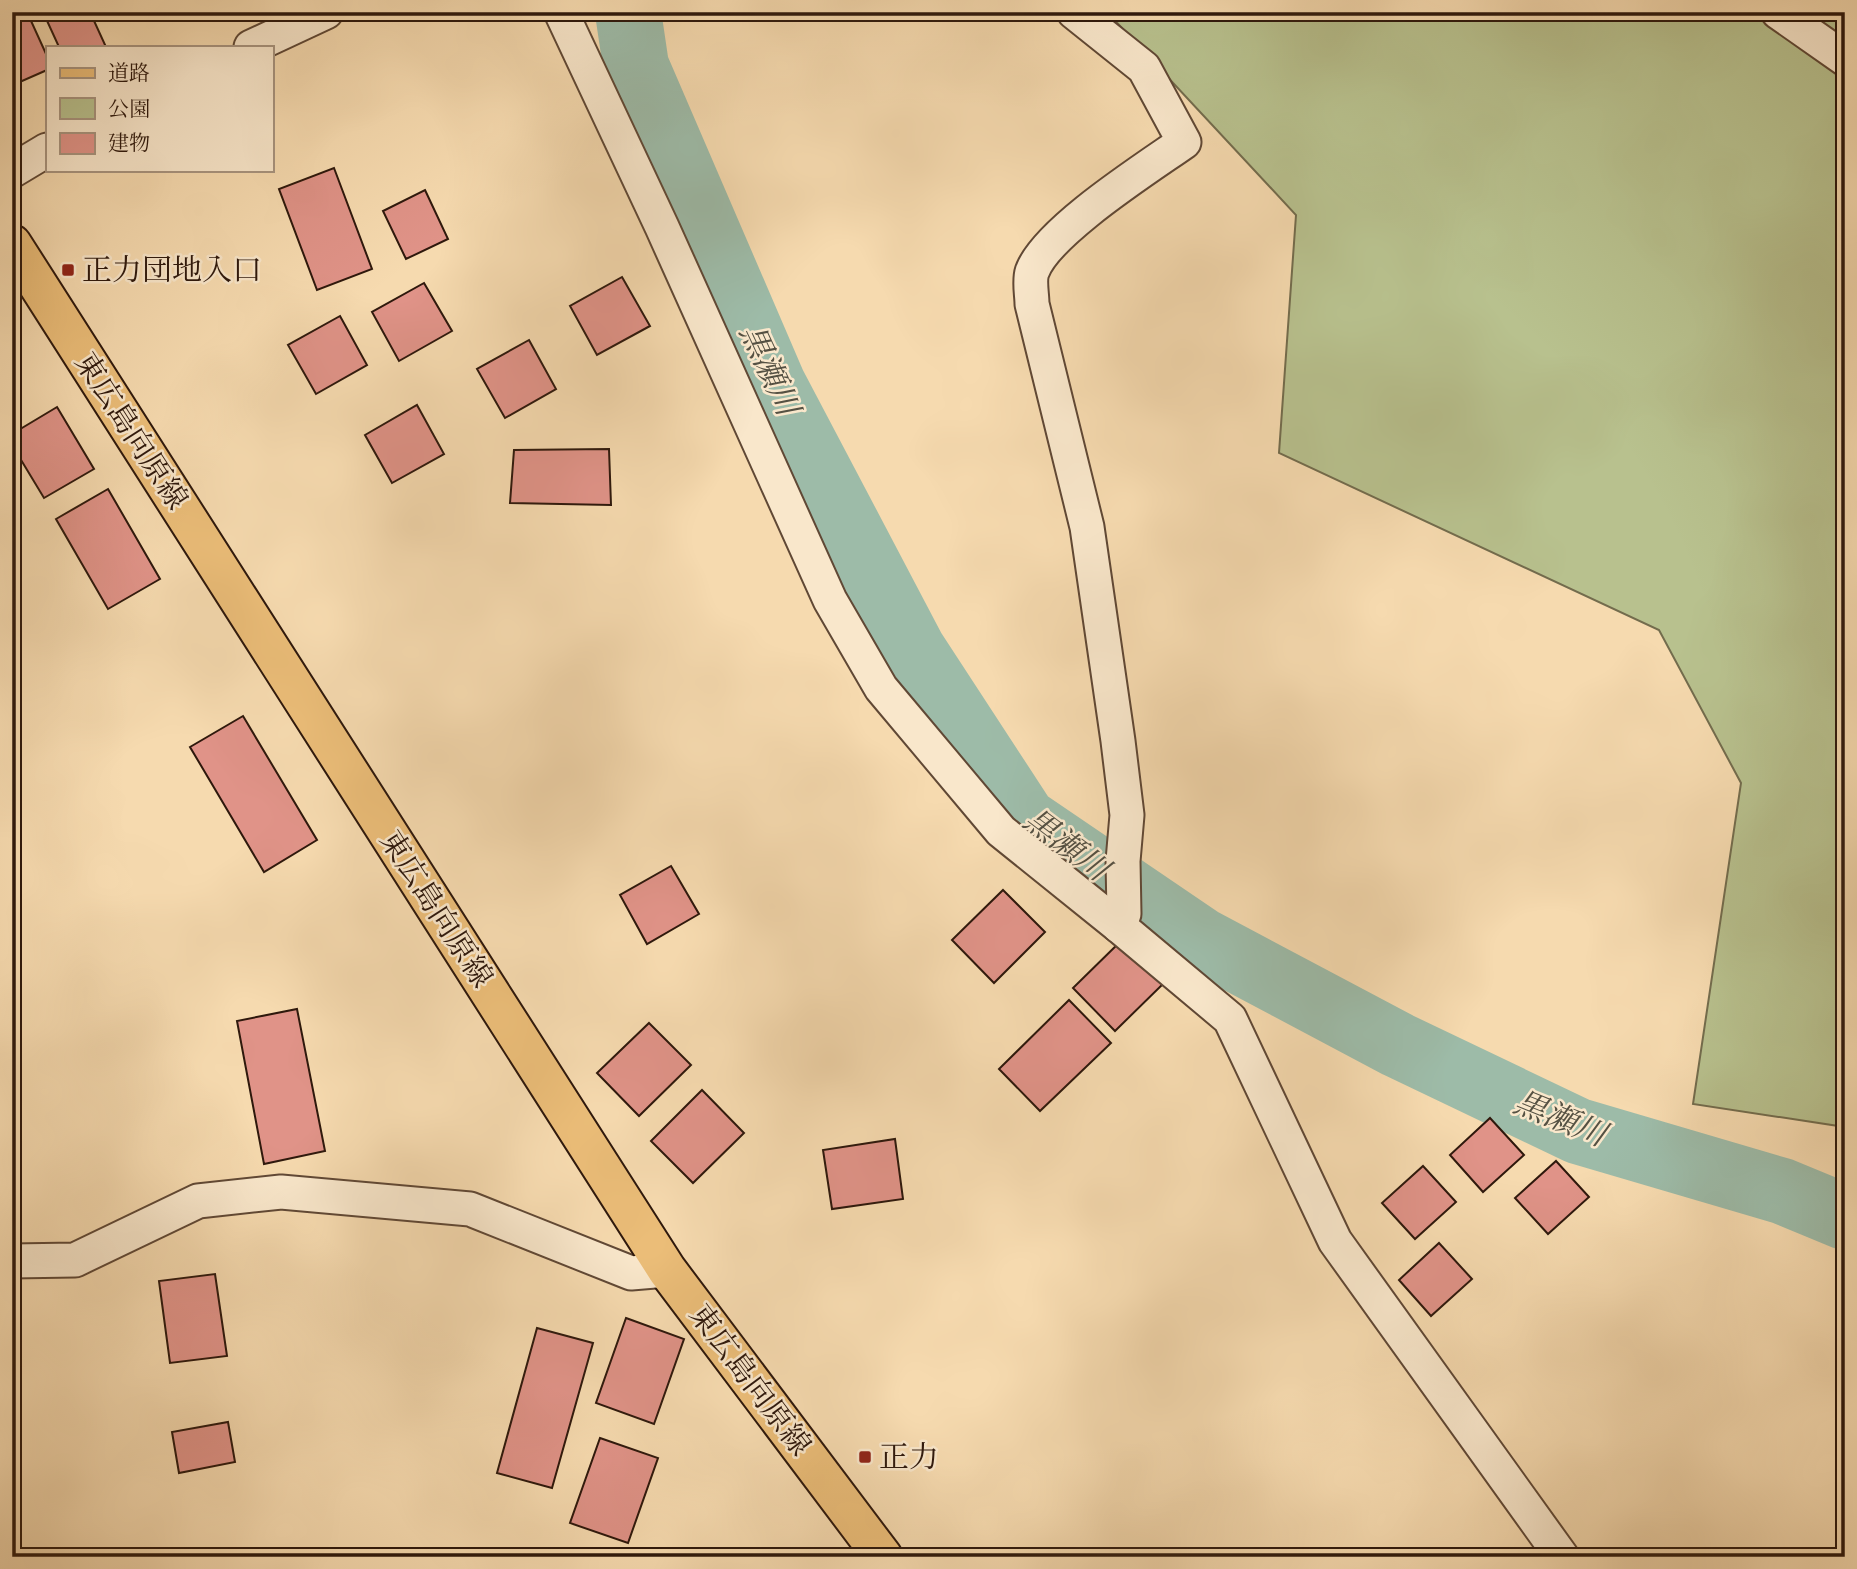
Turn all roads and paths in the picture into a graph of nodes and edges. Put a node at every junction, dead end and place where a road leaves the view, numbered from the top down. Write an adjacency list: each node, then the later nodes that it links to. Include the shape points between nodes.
1 (326, 12): 5 (street)
2 (561, 12): 10 (street, via 830,600 881,688 1001,831)
3 (1074, 12): 10 (street, via 1144,68 1184,142 1052,241 1031,273 1032,304 1087,527 1127,815)
4 (1778, 12): 6 (street)
5 (253, 46)
6 (1845, 59)
7 (46, 151): 8 (street)
8 (12, 171)
9 (12, 244): 12 (main road, 東広島向原線)
10 (1121, 920): 14 (street, via 1230,1019 1335,1241)
11 (12, 1261): 12 (street, via 75,1260 198,1200 281,1192 470,1209 631,1273)
12 (667, 1270): 13 (main road, 東広島向原線)
13 (883, 1557)
14 (1562, 1557)

